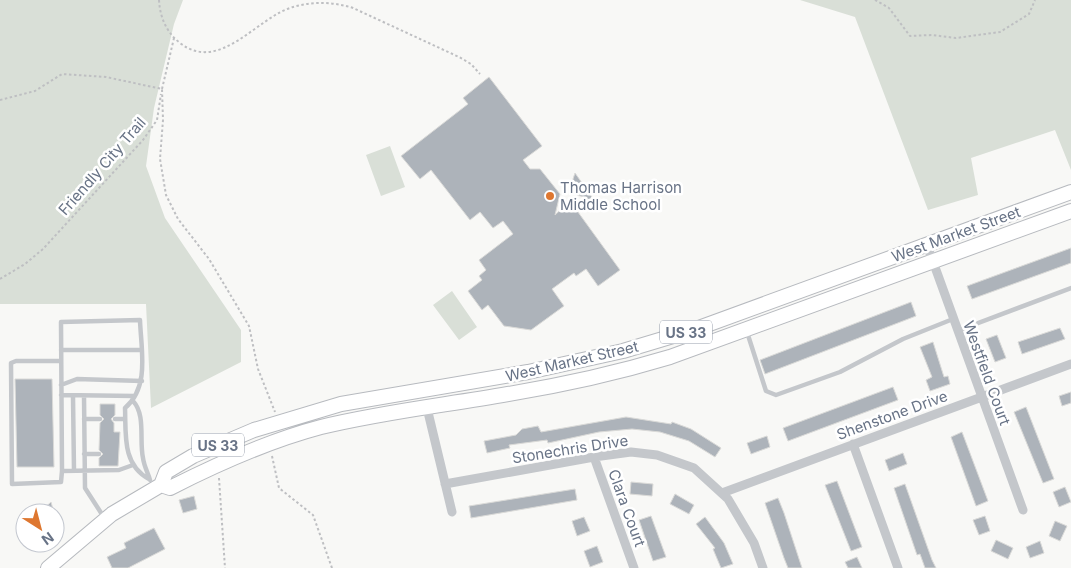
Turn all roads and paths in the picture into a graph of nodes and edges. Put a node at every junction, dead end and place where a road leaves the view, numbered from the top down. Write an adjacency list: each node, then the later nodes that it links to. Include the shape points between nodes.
1 (159, 0): 4 (path, via 163,22)
2 (875, 0): 3 (path, via 888,8 910,36 956,38 1000,32 1028,14)
3 (1035, 0)
4 (174, 38): 5 (path, via 196,51 212,52 228,46 292,7 336,3 459,57); 6 (path, Friendly City Trail)
5 (480, 74)
6 (162, 89): 7 (path, via 106,78 62,74 35,91); 12 (path, Friendly City Trail, via 157,120 146,136 43,249); 33 (path, via 160,159 166,195 178,219 208,259 249,326 258,369)
7 (0, 100)
8 (1071, 192): 10 (main road, West Market Street / US 33)
9 (1071, 211): 11 (main road, West Market Street / US 33)
10 (927, 245): 11 (street, Westfield Court); 33 (main road, West Market Street / US 33, via 693,330 623,351 518,374 341,404)
11 (933, 262): 14 (street, Westfield Court); 15 (main road, West Market Street / US 33)
12 (0, 279)
13 (1071, 288): 16 (lane)
14 (953, 319): 15 (lane, via 903,339 840,372 776,395 769,394 764,387); 16 (street, Westfield Court)
15 (746, 330): 28 (main road, West Market Street / US 33, via 670,357 596,377)
16 (958, 331): 26 (street, Westfield Court)
17 (61, 350): 18 (lane); 18 (lane, via 61,322 140,320); 19 (lane)
18 (141, 350): 21 (lane)
19 (61, 361): 22 (lane); 43 (lane, via 11,363 12,484 61,482)
20 (1071, 364): 26 (street, Shenstone Drive)
21 (142, 380): 22 (lane, via 77,379); 27 (lane)
22 (61, 385): 23 (lane)
23 (61, 395): 24 (lane); 43 (lane)
24 (73, 396): 25 (lane); 44 (lane)
25 (84, 396): 27 (lane); 29 (lane)
26 (981, 397): 35 (street, Shenstone Drive); 49 (street, Westfield Court)
27 (134, 398): 31 (lane, via 125,408); 46 (lane, via 139,408 143,460)
28 (426, 408): 34 (main road, West Market Street / US 33, via 336,424); 47 (street)
29 (84, 419): 30 (lane); 36 (lane)
30 (100, 419)
31 (126, 419): 32 (lane); 39 (lane)
32 (114, 420)
33 (279, 421): 46 (main road, West Market Street / US 33, via 185,460)
34 (269, 443): 41 (main road, West Market Street / US 33); 54 (path, via 279,488 315,519)
35 (852, 444): 48 (street, Shenstone Drive); 57 (street)
36 (84, 454): 37 (lane); 45 (lane)
37 (99, 454)
38 (120, 454): 39 (lane)
39 (127, 454): 42 (lane)
40 (594, 457): 47 (street, Stonechris Drive); 48 (street, Stonechris Drive, via 631,452 657,455 694,468); 55 (street, Clara Court)
41 (220, 463): 46 (main road, West Market Street / US 33, via 170,488); 53 (path)
42 (133, 465): 45 (lane, via 119,470); 46 (lane)
43 (62, 470): 44 (lane)
44 (74, 471): 45 (lane)
45 (84, 471): 51 (lane, via 85,488)
46 (155, 484): 51 (main road, West Market Street / US 33)
47 (445, 484): 50 (street)
48 (722, 493): 56 (street, Stonechris Drive, via 754,543)
49 (1023, 510)
50 (452, 512)
51 (106, 520): 52 (main road, West Market Street / US 33)
52 (48, 568)
53 (225, 568)
54 (332, 568)
55 (634, 568)
56 (763, 568)
57 (898, 568)

